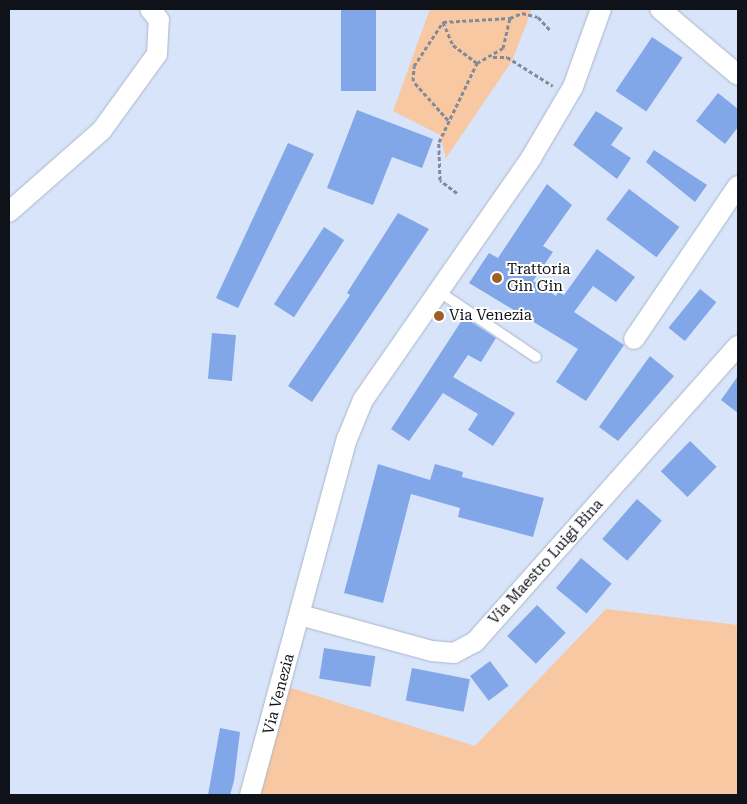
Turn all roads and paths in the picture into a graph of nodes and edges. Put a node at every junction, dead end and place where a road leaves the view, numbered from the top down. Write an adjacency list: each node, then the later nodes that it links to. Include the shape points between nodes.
1 (150, 9): 14 (street, via 159,20 157,54 102,130)
2 (601, 9): 10 (street, Via Venezia)
3 (660, 9): 9 (street)
4 (510, 18): 5 (path); 6 (path, via 522,13 538,17); 7 (path, via 503,48)
5 (443, 22): 8 (path, via 453,45); 11 (path, via 414,66 413,81)
6 (550, 30)
7 (492, 57): 8 (path); 10 (path, via 507,57)
8 (477, 63): 11 (path)
9 (738, 75)
10 (568, 97): 15 (street, Via Venezia)
11 (448, 120): 13 (path, via 439,142 440,180)
12 (738, 186): 16 (street)
13 (457, 193)
14 (9, 212)
15 (438, 291): 18 (lane); 19 (street, Via Venezia, via 363,400 353,423)
16 (634, 339)
17 (738, 346): 19 (street, Via Maestro Luigi Bina, via 475,642 454,652 432,651)
18 (536, 357)
19 (300, 615): 20 (street, Via Venezia)
20 (250, 795)

